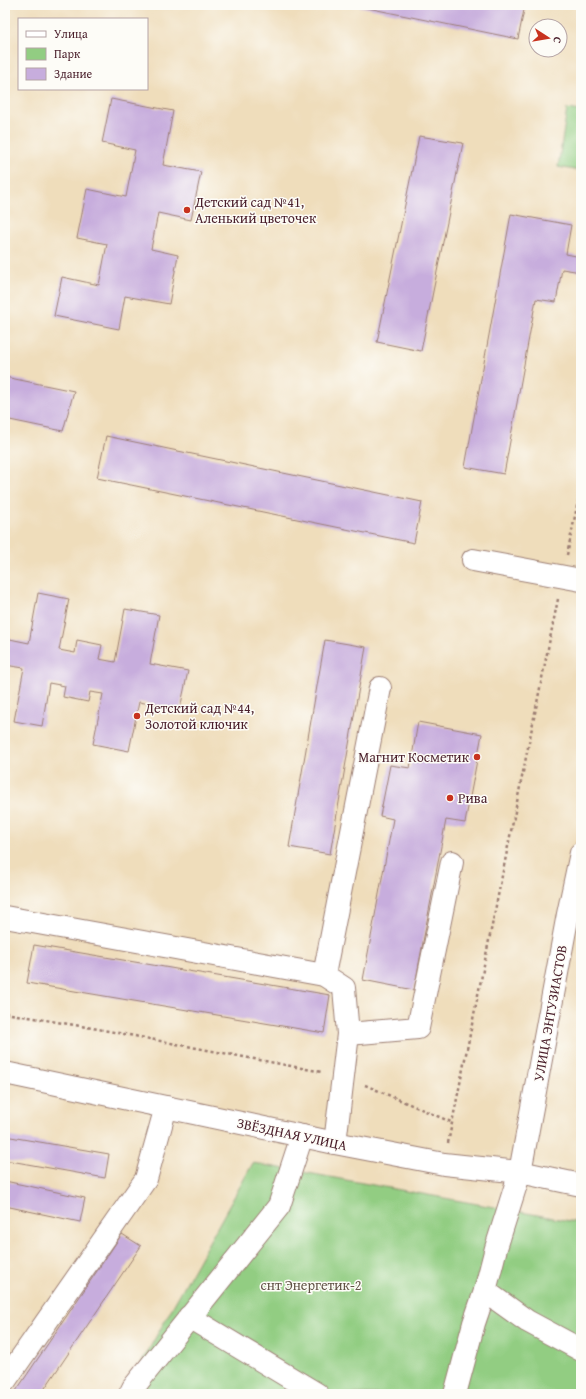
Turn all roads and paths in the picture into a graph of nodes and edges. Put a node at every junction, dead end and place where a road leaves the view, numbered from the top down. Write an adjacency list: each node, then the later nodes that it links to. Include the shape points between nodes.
1 (581, 487): 3 (path)
2 (473, 560): 3 (street)
3 (572, 578): 15 (path)
4 (380, 688): 9 (street)
5 (581, 854): 7 (street, УЛИЦА ЭНТУЗИАСТОВ)
6 (452, 862): 11 (street, via 418,1028)
7 (574, 915): 19 (street, УЛИЦА ЭНТУЗИАСТОВ)
8 (5, 917): 9 (street)
9 (324, 975): 11 (street, via 344,988)
10 (5, 1013): 13 (path)
11 (348, 1034): 13 (street)
12 (5, 1073): 14 (street, ЗВЁЗДНАЯ УЛИЦА)
13 (343, 1076): 15 (path); 17 (street)
14 (166, 1107): 16 (street, ЗВЁЗДНАЯ УЛИЦА); 24 (street, via 146,1179)
15 (451, 1122): 18 (path)
16 (302, 1136): 17 (street, ЗВЁЗДНАЯ УЛИЦА); 22 (street, via 279,1206)
17 (335, 1143): 18 (street, ЗВЁЗДНАЯ УЛИЦА)
18 (444, 1164): 19 (street, ЗВЁЗДНАЯ УЛИЦА)
19 (520, 1172): 20 (street, ЗВЁЗДНАЯ УЛИЦА); 21 (street, УЛИЦА ЭНТУЗИАСТОВ)
20 (581, 1184)
21 (485, 1291): 23 (street, via 527,1321); 27 (street, УЛИЦА ЭНТУЗИАСТОВ)
22 (190, 1317): 25 (street); 26 (street)
23 (581, 1350)
24 (5, 1381)
25 (133, 1392)
26 (317, 1394)
27 (455, 1394)

